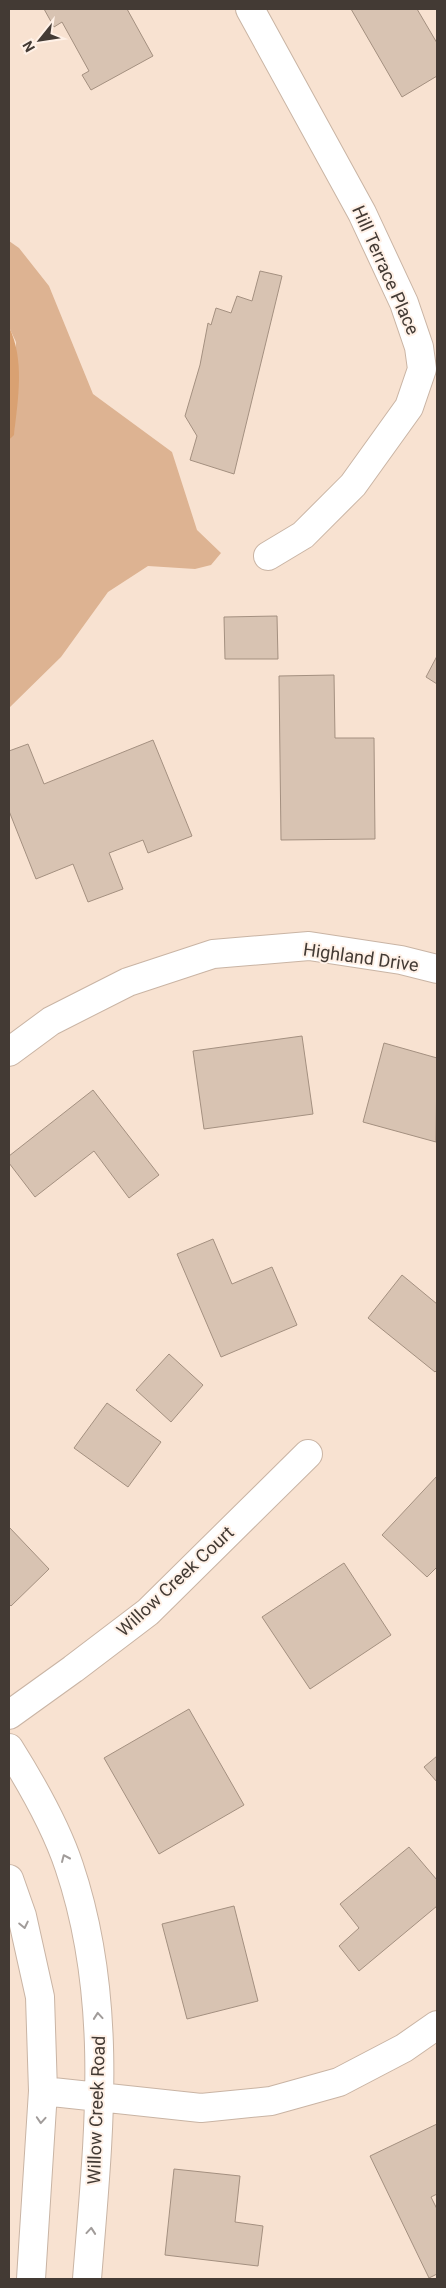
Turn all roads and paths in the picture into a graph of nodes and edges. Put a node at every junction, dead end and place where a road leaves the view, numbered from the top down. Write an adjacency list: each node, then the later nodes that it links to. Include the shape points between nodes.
1 (250, 9): 2 (street, Hill Terrace Place, via 362,213 404,303 419,347 422,369 409,407 353,485 303,535)
2 (268, 556)
3 (437, 969): 4 (street, Highland Drive, via 309,946 213,954 128,982 51,1021)
4 (9, 1052)
5 (308, 1454): 6 (street, Willow Creek Court, via 148,1612)
6 (9, 1715)
7 (9, 1748): 11 (street, Willow Creek Road, one-way to 7, via 96,1982 69,1866 44,1811)
8 (9, 1879): 10 (street, one-way to 10, via 22,1916 40,1997)
9 (437, 2025): 11 (street, via 404,2048 339,2082 272,2101 201,2108)
10 (43, 2091): 11 (street); 12 (street, one-way to 12)
11 (101, 2097): 13 (street, Willow Creek Road, one-way to 11)
12 (31, 2279)
13 (87, 2279)

